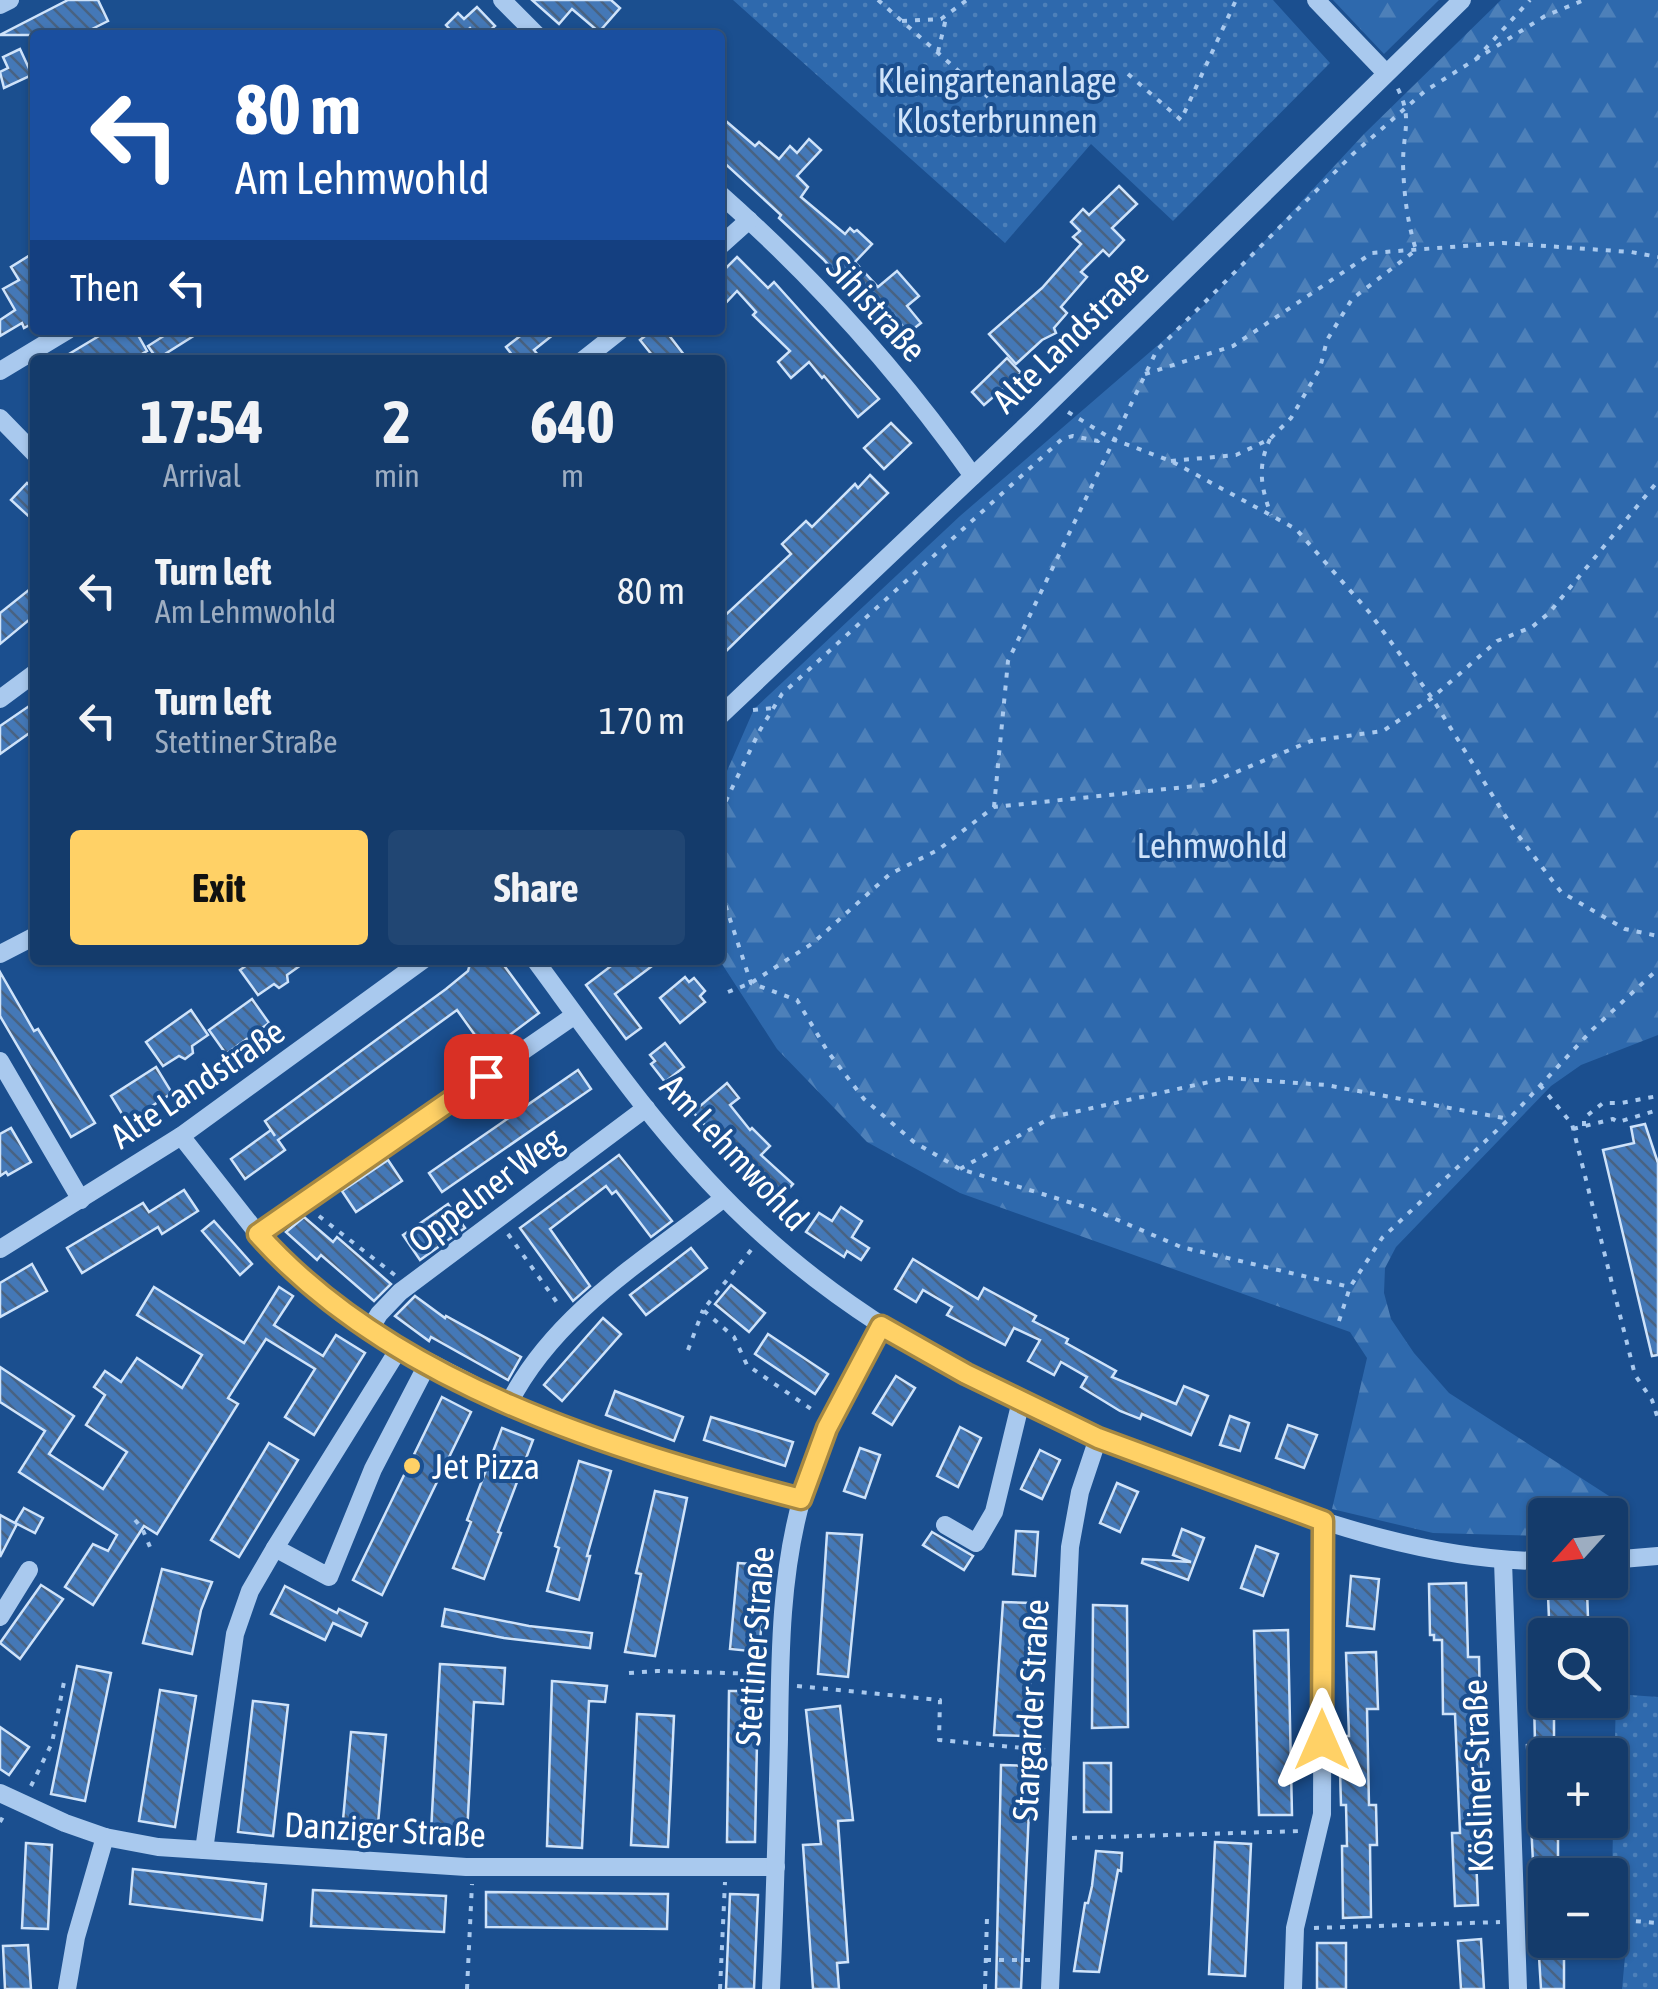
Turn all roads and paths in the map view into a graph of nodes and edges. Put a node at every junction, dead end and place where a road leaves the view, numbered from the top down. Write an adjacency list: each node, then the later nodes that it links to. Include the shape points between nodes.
1 (10, 0): 10 (street)
2 (502, 0): 13 (street)
3 (878, 0): 12 (path)
4 (967, 0): 11 (path)
5 (1236, 0): 16 (path, via 1181,120)
6 (1316, 0): 17 (street)
7 (1462, 0): 17 (street, Alte Landstraße)
8 (1530, 0): 15 (path)
9 (1584, 0): 15 (path, via 1545,16)
10 (0, 5)
11 (947, 16): 12 (path); 14 (path)
12 (902, 21): 14 (path)
13 (528, 30)
14 (938, 52): 18 (path)
15 (1473, 63): 19 (path)
16 (1128, 74)
17 (1392, 80): 19 (path); 30 (street, Alte Landstraße)
18 (988, 97)
19 (1408, 107): 23 (path, via 1406,217); 29 (path, via 1157,350)
20 (725, 198): 21 (street, Sihistraße)
21 (749, 220): 22 (street); 37 (street, Sihistraße, via 868,341)
22 (725, 242)
23 (1416, 250): 24 (path, via 1502,243); 29 (path, via 1372,253 1233,346); 34 (path, via 1352,300 1327,340 1320,368)
24 (1658, 258)
25 (60, 335): 28 (street)
26 (615, 335): 27 (street)
27 (589, 355)
28 (0, 371)
29 (1145, 374): 33 (path)
30 (1052, 400): 32 (path); 37 (street, Alte Landstraße)
31 (0, 418): 35 (street)
32 (1103, 434): 33 (path); 44 (path, via 1098,440 1062,439 782,694)
33 (1112, 439): 36 (path); 45 (path, via 1008,660)
34 (1270, 439): 36 (path, via 1236,455); 39 (path, via 1260,486)
35 (30, 449)
36 (1171, 461): 39 (path)
37 (973, 476): 43 (street, Alte Landstraße)
38 (1658, 481): 41 (path, via 1549,613 1497,640)
39 (1271, 515): 41 (path, via 1296,529 1357,598)
40 (30, 677): 42 (street)
41 (1432, 698): 45 (path, via 1382,731 1311,741 1204,785); 47 (path, via 1561,892 1625,929)
42 (0, 700)
43 (725, 711)
44 (725, 804)
45 (994, 808): 53 (path, via 938,850 890,874 813,943)
46 (725, 904): 53 (path)
47 (1658, 936)
48 (30, 939): 49 (street)
49 (0, 954)
50 (416, 965): 64 (street, Alte Landstraße)
51 (538, 965): 55 (street, Am Lehmwohld)
52 (1658, 969): 57 (path)
53 (750, 984): 54 (path); 65 (path, via 797,1000 864,1098 914,1142)
54 (728, 992)
55 (575, 1014): 59 (street, Am Lehmwohld); 68 (street)
56 (0, 1061): 67 (street)
57 (1540, 1086): 61 (path); 63 (path)
58 (1658, 1096): 62 (path, via 1598,1104)
59 (646, 1108): 66 (street, Am Lehmwohld); 69 (street, Oppelner Weg)
60 (1658, 1110): 62 (path)
61 (1509, 1119): 65 (path, via 1326,1085 1227,1078 1052,1117); 73 (path, via 1382,1238)
62 (1584, 1126): 63 (path)
63 (1573, 1129): 85 (path, via 1635,1374)
64 (180, 1136): 67 (street, Alte Landstraße); 70 (street)
65 (960, 1169): 73 (path, via 1092,1209 1182,1247)
66 (724, 1198): 71 (street, Am Lehmwohld); 76 (street)
67 (80, 1200): 72 (street, Alte Landstraße)
68 (304, 1203): 70 (street); 74 (path, via 398,1277)
69 (498, 1220): 74 (street, Oppelner Weg); 76 (path)
70 (258, 1234): 79 (street, via 318,1292)
71 (763, 1236): 75 (path); 78 (street, Am Lehmwohld)
72 (0, 1249)
73 (1350, 1287): 77 (path)
74 (404, 1289): 79 (street, Oppelner Weg)
75 (702, 1310): 81 (path); 86 (path, via 734,1337 747,1365)
76 (570, 1320): 84 (street, via 533,1361)
77 (1338, 1321)
78 (881, 1326): 83 (street, Am Lehmwohld); 86 (street, Stettiner Straße)
79 (370, 1329): 80 (street)
80 (400, 1347): 82 (street); 92 (street)
81 (688, 1350)
82 (428, 1363): 84 (street); 92 (street, via 373,1469 329,1577)
83 (1021, 1401): 87 (street, Am Lehmwohld); 91 (street, via 994,1512 976,1543)
84 (509, 1403): 88 (street, via 604,1443)
85 (1658, 1419)
86 (830, 1422): 88 (street, Stettiner Straße)
87 (1098, 1438): 90 (street, Am Lehmwohld); 103 (street, Stargarder Straße, via 1070,1547)
88 (801, 1499): 101 (street, Stettiner Straße, via 784,1602)
89 (135, 1520): 93 (path)
90 (1323, 1521): 96 (street, Am Lehmwohld); 106 (street)
91 (945, 1525)
92 (275, 1548): 109 (street, via 235,1634)
93 (154, 1554)
94 (1658, 1556): 95 (street)
95 (1628, 1558)
96 (1504, 1561): 97 (street, Am Lehmwohld); 116 (street, Kösliner Straße)
97 (1528, 1561)
98 (28, 1570): 99 (street)
99 (0, 1617)
100 (629, 1674): 101 (path)
101 (780, 1680): 103 (path, via 940,1700 939,1740); 110 (street, Stettiner Straße)
102 (64, 1682): 105 (path, via 52,1743)
103 (1059, 1752): 108 (street, Stargarder Straße)
104 (0, 1793): 105 (street, Danziger Straße)
105 (22, 1804): 107 (street, Danziger Straße)
106 (1317, 1830): 108 (path); 118 (street)
107 (105, 1837): 109 (street, Danziger Straße); 121 (street)
108 (1056, 1838): 120 (street, Stargarder Straße)
109 (204, 1850): 111 (street, Danziger Straße)
110 (776, 1867): 112 (street, Danziger Straße); 124 (street, Stettiner Straße)
111 (473, 1868): 112 (street, Danziger Straße); 122 (path)
112 (726, 1868): 123 (path)
113 (988, 1917): 119 (path)
114 (1628, 1920): 117 (path)
115 (1528, 1921): 116 (path)
116 (1514, 1922): 118 (path); 128 (street, Kösliner Straße)
117 (1658, 1923)
118 (1294, 1928): 127 (street)
119 (986, 1960): 120 (path); 125 (path)
120 (1052, 1960): 126 (street, Stargarder Straße)
121 (67, 1989)
122 (467, 1989)
123 (720, 1989)
124 (771, 1989)
125 (985, 1989)
126 (1050, 1989)
127 (1293, 1989)
128 (1518, 1989)

